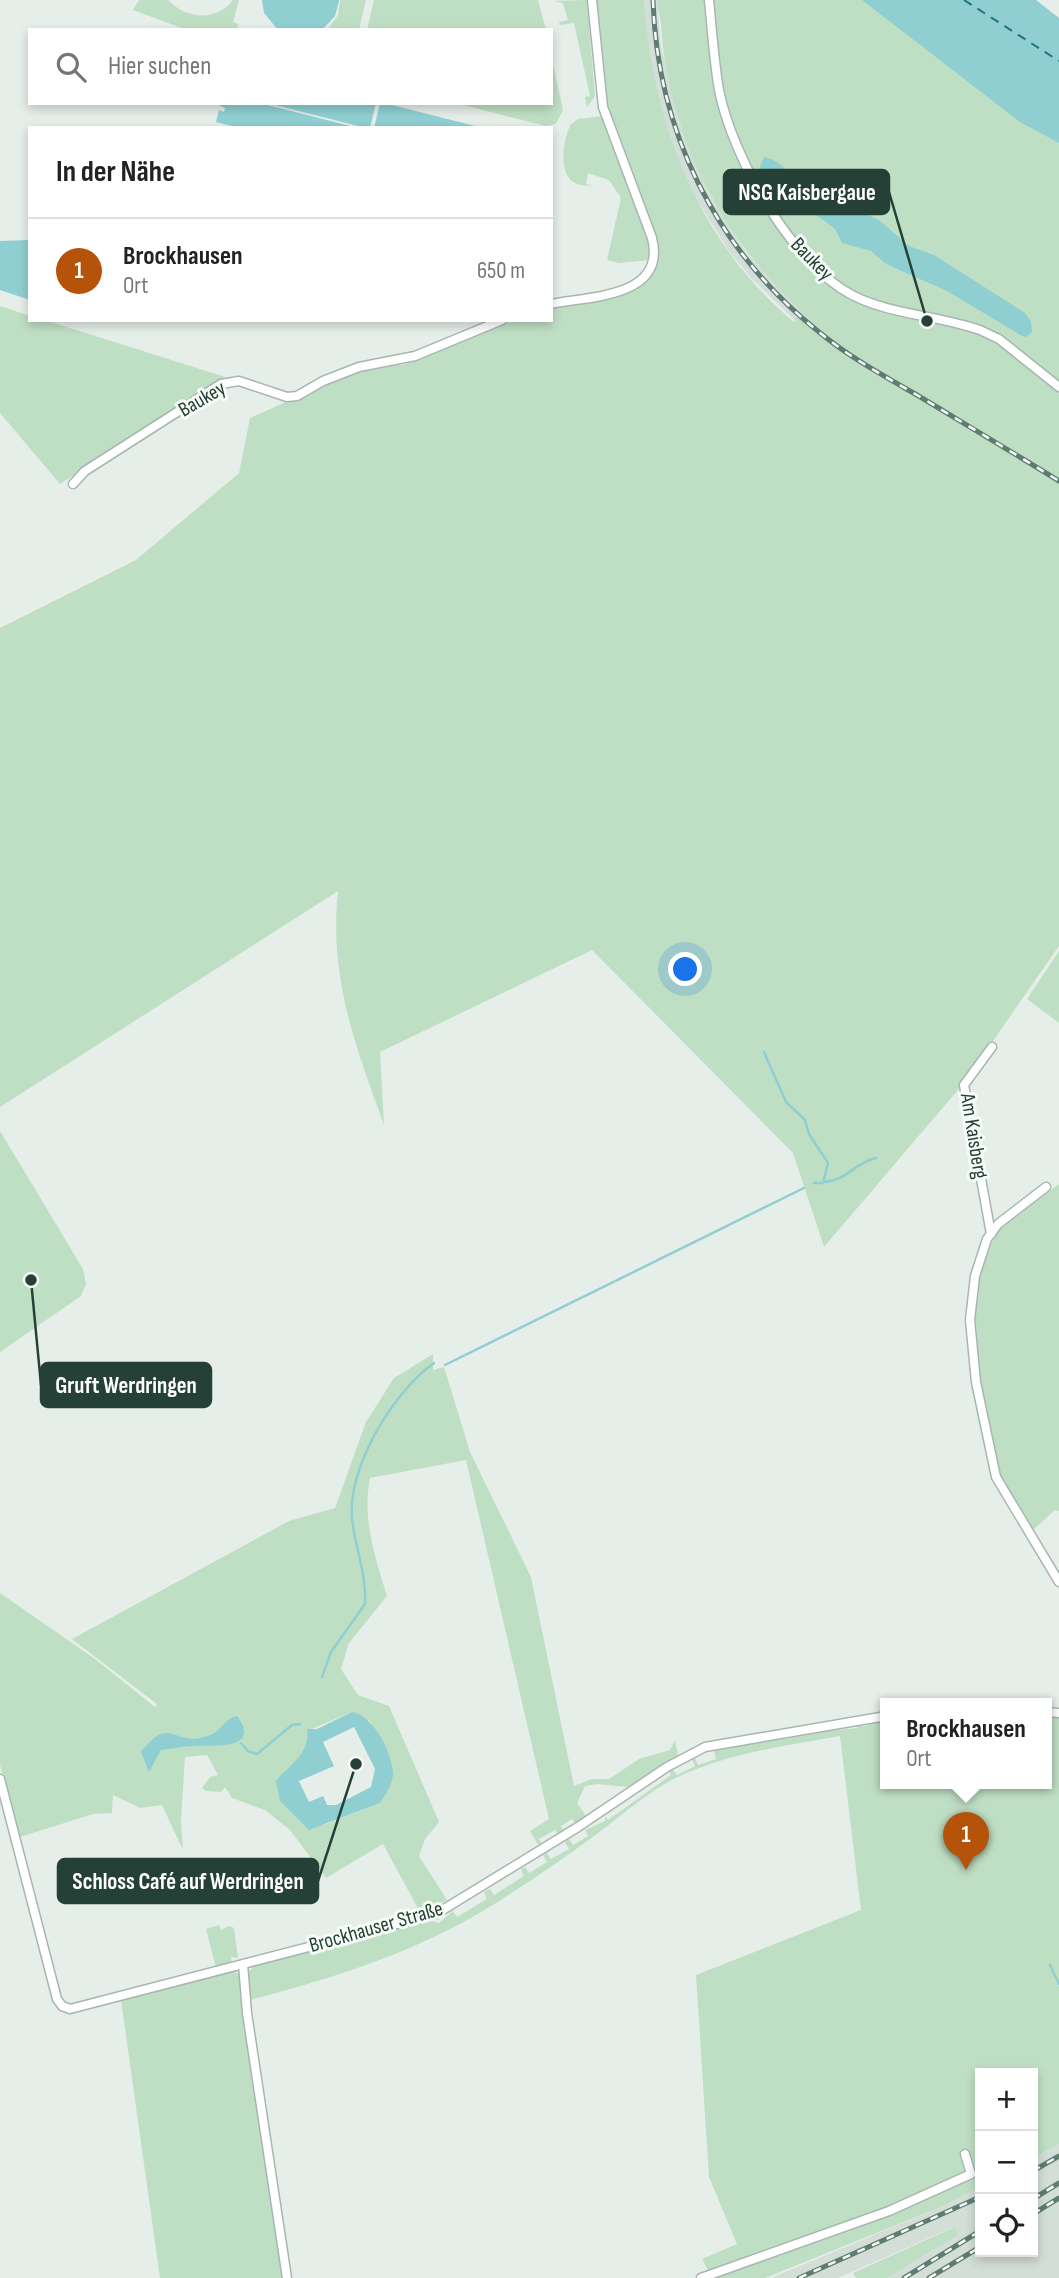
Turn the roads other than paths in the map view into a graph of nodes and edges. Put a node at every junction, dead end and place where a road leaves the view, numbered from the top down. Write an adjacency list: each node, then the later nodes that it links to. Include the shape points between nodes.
1 (592, 0): 3 (street, via 603,107 652,238 654,258 645,275 618,293)
2 (709, 0): 5 (street, Baukey, via 719,90 742,159 777,222 805,255 851,295 954,321 999,339)
3 (553, 304)
4 (497, 322): 6 (street, Baukey, via 415,356 359,367 297,396 239,381 221,384 85,471)
5 (1059, 387)
6 (73, 484)
7 (992, 1047): 9 (street, Am Kaisberg, via 964,1085)
8 (1046, 1187): 9 (street)
9 (991, 1234): 10 (street, via 971,1297 976,1382 996,1477)
10 (1059, 1583)
11 (880, 1717): 13 (street, Brockhauser Straße, via 705,1747 436,1914)
12 (0, 1779): 13 (street, Brockhauser Straße, via 62,2006 78,2008)
13 (243, 1964): 16 (street)
14 (965, 2154): 15 (street, via 971,2174 933,2193)
15 (704, 2277)
16 (286, 2278)

